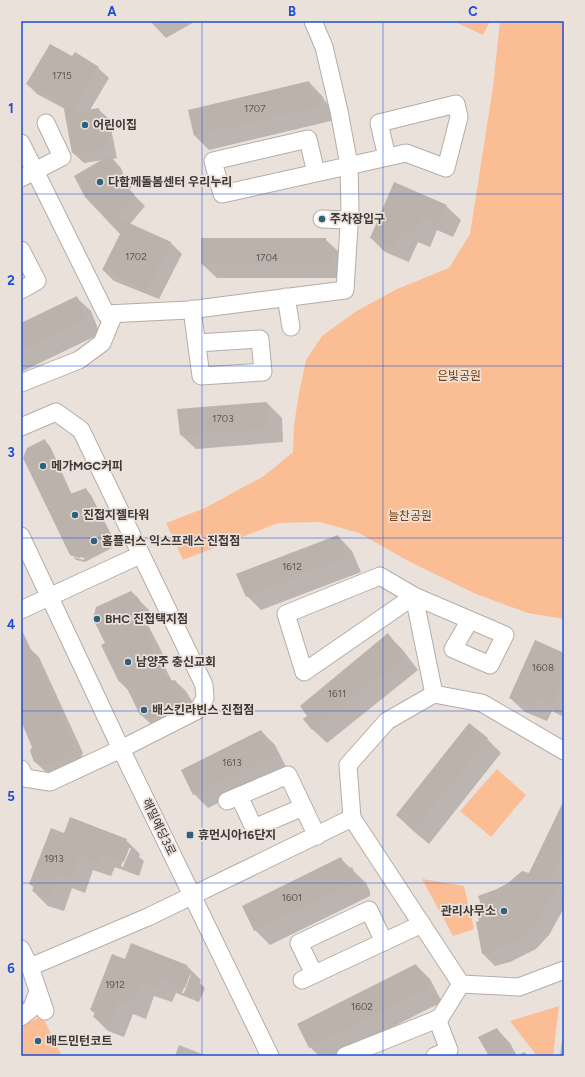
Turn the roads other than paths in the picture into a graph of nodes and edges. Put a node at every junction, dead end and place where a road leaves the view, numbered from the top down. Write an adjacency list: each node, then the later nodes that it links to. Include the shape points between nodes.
1 (314, 21): 5 (street, via 324,47)
2 (46, 123): 7 (street, via 62,157)
3 (21, 143): 7 (street)
4 (387, 157): 4 (street, via 406,153 446,168 459,117 456,104 379,123); 5 (street)
5 (349, 165): 6 (street); 9 (street)
6 (316, 173): 6 (street, via 222,194 214,161 308,139)
7 (28, 175): 14 (street, via 106,314)
8 (322, 219): 9 (street)
9 (349, 220): 12 (street, via 345,290)
10 (21, 250): 11 (street, via 37,281)
11 (21, 290)
12 (286, 297): 13 (street); 15 (street)
13 (192, 309): 14 (street); 16 (street)
14 (114, 314): 17 (street, via 102,344 79,360)
15 (291, 328)
16 (197, 343)
17 (21, 383)
18 (21, 426): 20 (street, via 56,412 81,430)
19 (21, 536): 21 (street, 해밀예당3로)
20 (140, 554): 21 (street); 26 (street, via 204,685 205,698 198,710)
21 (50, 596): 23 (street); 26 (street, 해밀예당3로)
22 (414, 596): 22 (street, via 380,576 286,614 304,672); 24 (street); 25 (street)
23 (21, 610)
24 (470, 620)
25 (434, 694): 27 (street, via 482,703); 30 (street, via 387,721 348,765)
26 (121, 749): 28 (street, via 50,782 25,778); 32 (street, 해밀예당3로)
27 (564, 751)
28 (21, 769)
29 (303, 807): 29 (street, via 288,775 233,799 254,828); 31 (street)
30 (352, 818): 31 (street); 33 (street)
31 (317, 836): 32 (street)
32 (192, 896): 36 (street); 44 (street, 해밀예당3로)
33 (422, 924): 34 (street); 38 (street)
34 (384, 942): 34 (street, via 308,977 299,943 370,910)
35 (21, 949): 36 (street)
36 (30, 967): 39 (street)
37 (564, 970): 38 (street, via 519,987)
38 (461, 984): 42 (street)
39 (38, 991): 40 (street); 41 (street, via 32,1008)
40 (46, 1011)
41 (21, 1017)
42 (437, 1019): 43 (street); 45 (street, via 449,1050)
43 (356, 1054)
44 (270, 1056)
45 (435, 1056)

